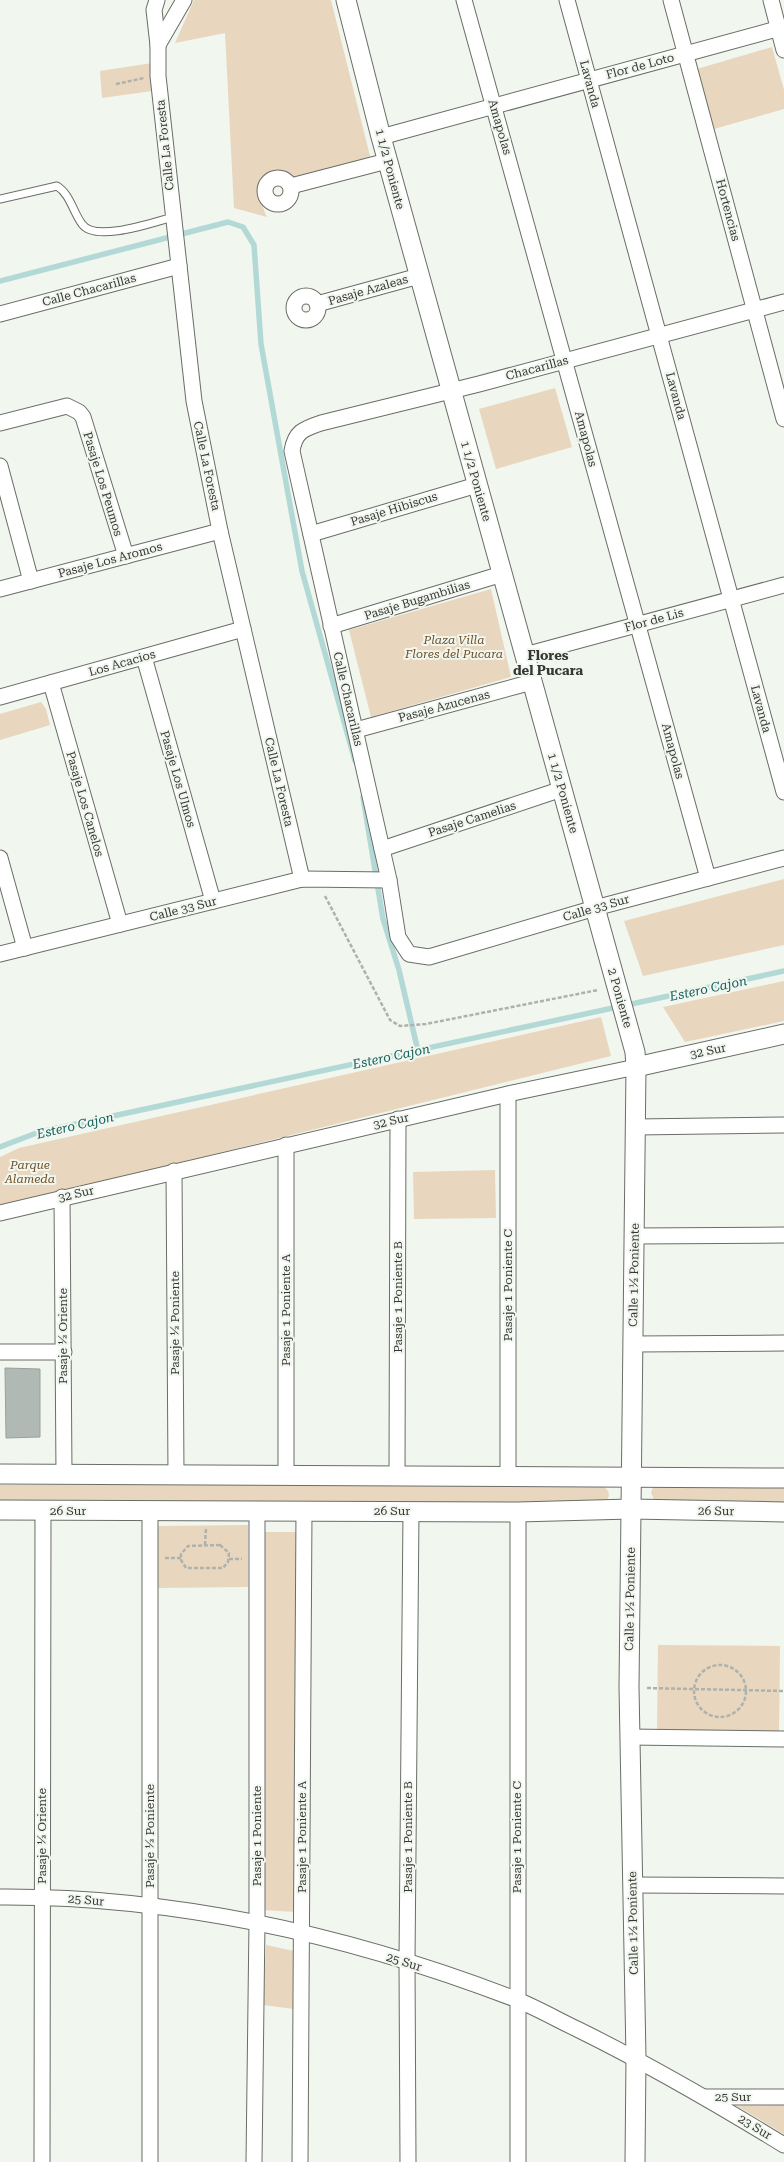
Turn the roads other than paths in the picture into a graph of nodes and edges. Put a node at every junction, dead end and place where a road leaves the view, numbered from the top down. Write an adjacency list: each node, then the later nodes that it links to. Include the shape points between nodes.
1 (157, 0): 9 (street, Calle La Foresta, via 154,10)
2 (184, 0): 9 (street)
3 (346, 0): 14 (street, 1 1/2 Poniente)
4 (464, 0): 13 (street, Amapolas)
5 (567, 0): 12 (street, Lavanda)
6 (671, 0): 11 (street, Hortencias)
7 (771, 0): 8 (street)
8 (781, 28): 10 (street); 11 (street, Flor de Loto)
9 (158, 45): 18 (street, Calle La Foresta, via 158,76)
10 (784, 50)
11 (686, 54): 12 (street, Flor de Loto); 23 (street, Hortencias)
12 (589, 80): 13 (street, Flor de Loto); 25 (street, Lavanda)
13 (494, 106): 14 (street, Flor de Loto); 26 (street, Amapolas)
14 (380, 137): 15 (street, 1 1/2 Poniente)
15 (387, 161): 16 (street); 20 (street, 1 1/2 Poniente)
16 (291, 186)
17 (0, 199): 18 (lane, via 57,186 63,190 83,226 99,232)
18 (174, 220): 19 (street, Calle La Foresta)
19 (178, 266): 24 (street, Calle Chacarillas); 33 (street, Calle La Foresta, via 194,401)
20 (419, 276): 22 (street, Pasaje Azaleas); 27 (street, 1 1/2 Poniente)
21 (784, 302): 23 (street, Chacarillas)
22 (317, 304)
23 (755, 310): 25 (street, Chacarillas); 28 (street, Hortencias)
24 (0, 314)
25 (659, 335): 26 (street, Chacarillas); 40 (street, Lavanda)
26 (564, 361): 27 (street, Chacarillas); 41 (street, Amapolas)
27 (451, 390): 30 (street, Chacarillas, via 321,423 306,428); 32 (street, 1 1/2 Poniente)
28 (784, 419)
29 (0, 423): 35 (street, Pasaje Los Peumos, via 67,406 79,412)
30 (294, 441): 34 (street, Calle Chacarillas, via 292,452)
31 (0, 466): 37 (street)
32 (477, 485): 34 (street, Pasaje Hibiscus); 36 (street, 1 1/2 Poniente)
33 (220, 531): 35 (street, Pasaje Los Aromos); 43 (street, Calle La Foresta)
34 (310, 534): 42 (street, Calle Chacarillas)
35 (126, 556): 37 (street, Pasaje Los Aromos)
36 (502, 574): 42 (street, Pasaje Bugambilias); 44 (street, 1 1/2 Poniente)
37 (31, 581): 39 (street, Pasaje Los Aromos)
38 (784, 585): 40 (street, Flor de Lis)
39 (0, 589)
40 (731, 600): 41 (street, Flor de Lis); 51 (street, Lavanda)
41 (638, 625): 44 (street, Flor de Lis); 55 (street, Amapolas)
42 (331, 626): 49 (street, Calle Chacarillas)
43 (243, 630): 45 (street, Los Acacios); 56 (street, Calle La Foresta)
44 (524, 655): 46 (street, 1 1/2 Poniente)
45 (144, 657): 47 (street, Los Acacios); 58 (street, Pasaje Los Ulmos)
46 (532, 682): 49 (street, Pasaje Azucenas); 50 (street, 1 1/2 Poniente)
47 (51, 683): 48 (street, Los Acacios); 60 (street, Pasaje Los Canelos)
48 (0, 697)
49 (356, 730): 52 (street, Calle Chacarillas)
50 (562, 789): 52 (street, Pasaje Camelias); 59 (street, 1 1/2 Poniente)
51 (784, 792)
52 (382, 849): 57 (street, Calle Chacarillas)
53 (0, 858): 61 (street)
54 (784, 858): 55 (street, Calle 33 Sur)
55 (708, 878): 59 (street, Calle 33 Sur)
56 (302, 879): 57 (street, Calle 33 Sur); 58 (street, Calle 33 Sur)
57 (389, 880): 63 (street, Calle Chacarillas, via 398,937)
58 (213, 901): 60 (street, Calle 33 Sur)
59 (595, 908): 63 (street, Calle 33 Sur, via 429,957); 64 (street, 1 1/2 Poniente)
60 (120, 924): 61 (street, Calle 33 Sur)
61 (25, 948): 62 (street, Calle 33 Sur)
62 (0, 954)
63 (409, 954)
64 (610, 961): 66 (street, 2 Poniente)
65 (784, 1034): 67 (street, 32 Sur)
66 (631, 1036): 67 (street, Calle 1½ Poniente)
67 (636, 1067): 68 (street, 32 Sur); 71 (street, Calle 1½ Poniente)
68 (508, 1094): 69 (street, 32 Sur); 88 (street, Pasaje 1 Poniente C)
69 (398, 1119): 72 (street, 32 Sur); 86 (street, Pasaje 1 Poniente B)
70 (784, 1125): 71 (street)
71 (636, 1127): 77 (street, Calle 1½ Poniente)
72 (286, 1145): 73 (street, 32 Sur); 85 (street, Pasaje 1 Poniente A)
73 (174, 1171): 74 (street, 32 Sur); 84 (street, Pasaje ½ Poniente)
74 (62, 1198): 75 (street, 32 Sur); 81 (street, Pasaje ½ Oriente)
75 (0, 1212)
76 (784, 1235): 77 (street)
77 (634, 1236): 79 (street, Calle 1½ Poniente)
78 (784, 1343): 79 (street)
79 (633, 1344): 87 (street, Calle 1½ Poniente)
80 (0, 1352): 81 (street)
81 (64, 1352): 83 (street, Pasaje ½ Oriente)
82 (0, 1474): 83 (street)
83 (64, 1474): 84 (street)
84 (176, 1474): 85 (street)
85 (286, 1474): 86 (street)
86 (397, 1475): 88 (street)
87 (631, 1476): 88 (street); 89 (street); 90 (street, Calle 1½ Poniente)
88 (508, 1477)
89 (784, 1478)
90 (631, 1509): 97 (street, 26 Sur); 98 (street, 26 Sur); 99 (street, Calle 1½ Poniente)
91 (0, 1510): 92 (street, 26 Sur)
92 (43, 1510): 93 (street, 26 Sur); 103 (street, Pasaje ½ Oriente)
93 (150, 1511): 94 (street, 26 Sur); 105 (street, Pasaje ½ Poniente)
94 (257, 1511): 95 (street, 26 Sur); 106 (street, Pasaje 1 Poniente)
95 (304, 1511): 96 (street, 26 Sur); 107 (street, Pasaje 1 Poniente A)
96 (411, 1511): 97 (street, 26 Sur); 108 (street, Pasaje 1 Poniente B)
97 (518, 1512): 109 (street, Pasaje 1 Poniente C)
98 (784, 1512)
99 (630, 1737): 100 (street); 101 (street, Calle 1½ Poniente)
100 (784, 1739)
101 (633, 1885): 102 (street); 110 (street, Calle 1½ Poniente)
102 (784, 1886)
103 (42, 1896): 104 (street, 25 Sur); 105 (street, 25 Sur); 114 (street, Pasaje ½ Oriente)
104 (0, 1897)
105 (150, 1905): 106 (street, 25 Sur); 115 (street, Pasaje ½ Poniente)
106 (257, 1922): 107 (street, 25 Sur); 116 (street, Pasaje 1 Poniente)
107 (301, 1932): 108 (street, 25 Sur); 117 (street, Pasaje 1 Poniente A)
108 (407, 1962): 109 (street, 25 Sur); 118 (street, Pasaje 1 Poniente B)
109 (517, 2000): 110 (street, 25 Sur); 119 (street, Pasaje 1 Poniente C)
110 (636, 2058): 111 (street, 25 Sur); 120 (street, Calle 1½ Poniente)
111 (705, 2097): 112 (street, 25 Sur); 113 (street, 23 Sur)
112 (784, 2097)
113 (784, 2145)
114 (42, 2162)
115 (150, 2162)
116 (254, 2162)
117 (300, 2162)
118 (408, 2162)
119 (518, 2162)
120 (634, 2162)

